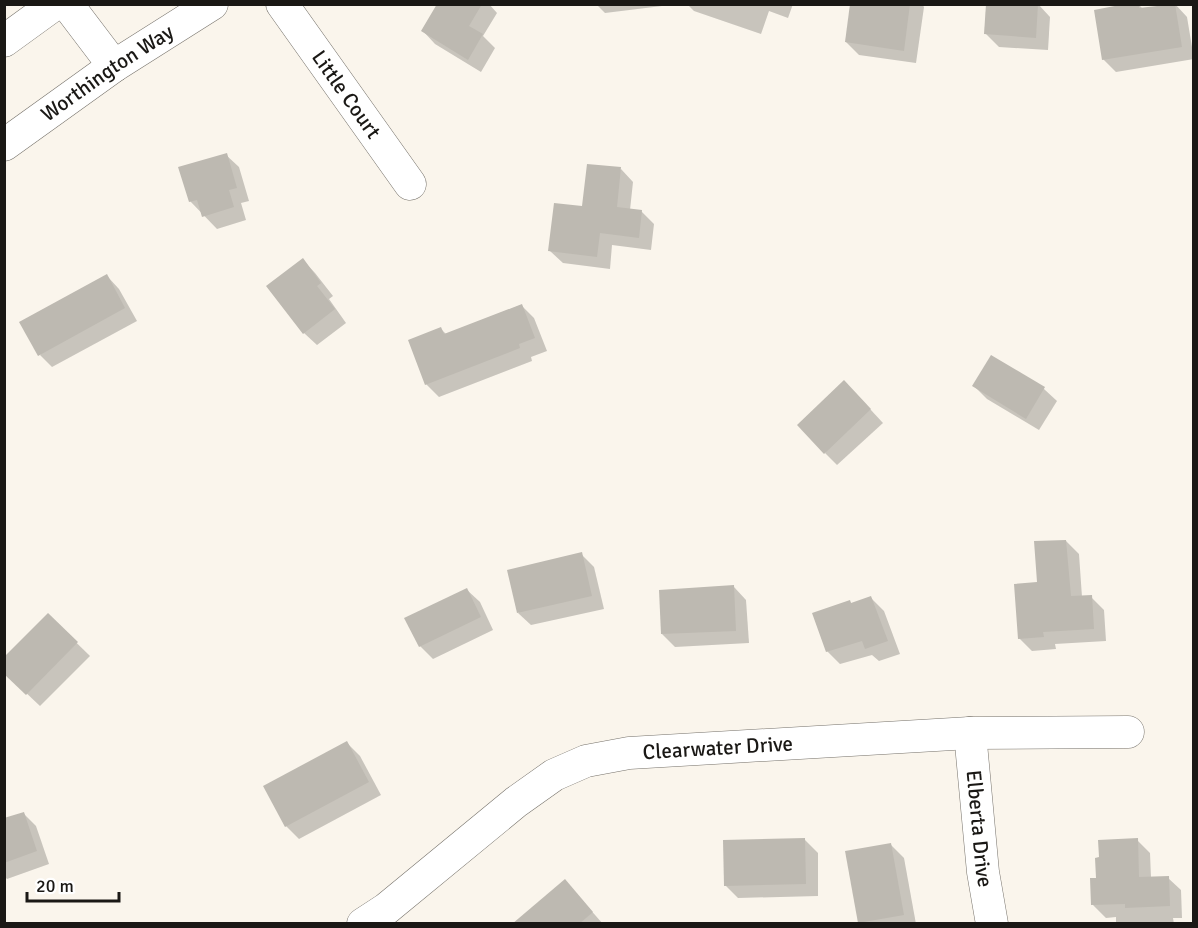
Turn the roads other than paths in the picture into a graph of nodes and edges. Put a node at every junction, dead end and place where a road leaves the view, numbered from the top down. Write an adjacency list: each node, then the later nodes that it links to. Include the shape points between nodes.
1 (55, 4): 5 (street)
2 (67, 4): 6 (street)
3 (212, 4): 6 (street, Worthington Way)
4 (282, 4): 8 (street, Little Court)
5 (4, 41)
6 (114, 66): 7 (street, Worthington Way)
7 (4, 145)
8 (410, 184)
9 (1128, 732): 10 (street, Clearwater Drive)
10 (970, 733): 11 (street, Clearwater Drive, via 629,753 586,761 554,775 525,795); 12 (street, Elberta Drive)
11 (363, 924)
12 (992, 924)

